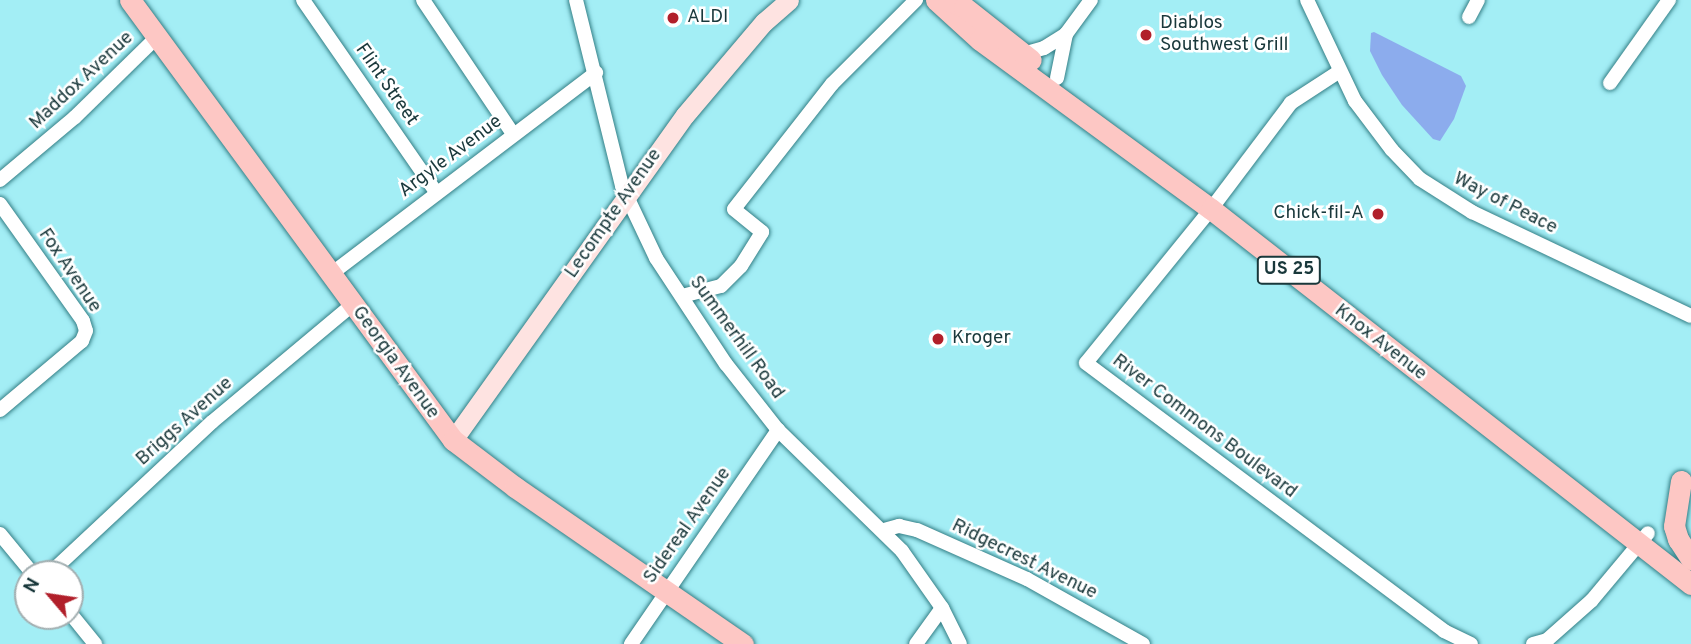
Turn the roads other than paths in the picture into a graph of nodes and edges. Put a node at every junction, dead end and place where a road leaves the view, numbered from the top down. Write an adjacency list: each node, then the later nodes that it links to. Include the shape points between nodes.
1 (130, 0): 15 (main road, Georgia Avenue)
2 (303, 0): 23 (street, Flint Street)
3 (423, 0): 21 (street)
4 (576, 0): 18 (street, Summerhill Road)
5 (789, 0): 24 (street, Lecompte Avenue, via 764,22 685,115)
6 (916, 0): 28 (street, via 832,84 734,209 762,232 741,266 720,286)
7 (936, 0): 25 (main road, Knox Avenue / US 25, via 981,40)
8 (948, 0): 16 (main road, Knox Avenue / US 25)
9 (1091, 0): 14 (street)
10 (1307, 0): 17 (street, Way of Peace)
11 (1478, 0): 13 (street)
12 (1669, 0): 20 (street)
13 (1469, 17)
14 (1066, 34): 16 (street); 19 (street)
15 (157, 37): 22 (street, Maddox Avenue, via 75,117); 27 (main road, Georgia Avenue)
16 (1023, 54): 19 (main road, Knox Avenue / US 25)
17 (1340, 71): 25 (street, via 1291,103); 30 (street, Way of Peace, via 1355,101 1420,179 1472,212)
18 (596, 73): 21 (street, Argyle Avenue); 24 (street, Summerhill Road)
19 (1057, 78): 25 (main road, Knox Avenue / US 25)
20 (1610, 83)
21 (513, 134): 23 (street, Argyle Avenue)
22 (0, 180)
23 (436, 192): 27 (street, Argyle Avenue)
24 (626, 195): 28 (street, Summerhill Road, via 656,258); 33 (street, Lecompte Avenue)
25 (1215, 203): 37 (main road, Knox Avenue / US 25); 52 (street, River Commons Boulevard, via 1086,363 1444,631)
26 (0, 204): 31 (street, Fox Avenue, via 86,331 82,341)
27 (331, 274): 29 (main road, Georgia Avenue)
28 (682, 296): 32 (street, Summerhill Road)
29 (352, 305): 33 (main road, Georgia Avenue); 40 (street, Briggs Avenue, via 212,422)
30 (1691, 316)
31 (0, 410)
32 (778, 430): 35 (street, Summerhill Road); 43 (street, Sidereal Avenue)
33 (453, 440): 43 (main road, Georgia Avenue)
34 (1681, 481): 38 (main road, via 1674,526)
35 (884, 530): 44 (street, Summerhill Road); 51 (street, Ridgecrest Avenue, via 899,526 917,530 1027,579)
36 (0, 534): 39 (street)
37 (1643, 539): 41 (main road, Knox Avenue / US 25); 42 (main road, Knox Avenue / US 25); 53 (street, via 1592,600 1547,640)
38 (1691, 559)
39 (21, 560)
40 (64, 560)
41 (1691, 566)
42 (1691, 584)
43 (666, 592): 47 (street, Sidereal Avenue); 48 (main road, Georgia Avenue)
44 (942, 608): 49 (street); 50 (street, Summerhill Road)
45 (84, 630): 46 (street)
46 (95, 644)
47 (631, 644)
48 (743, 644)
49 (916, 644)
50 (960, 644)
51 (1143, 644)
52 (1471, 644)
53 (1533, 644)

